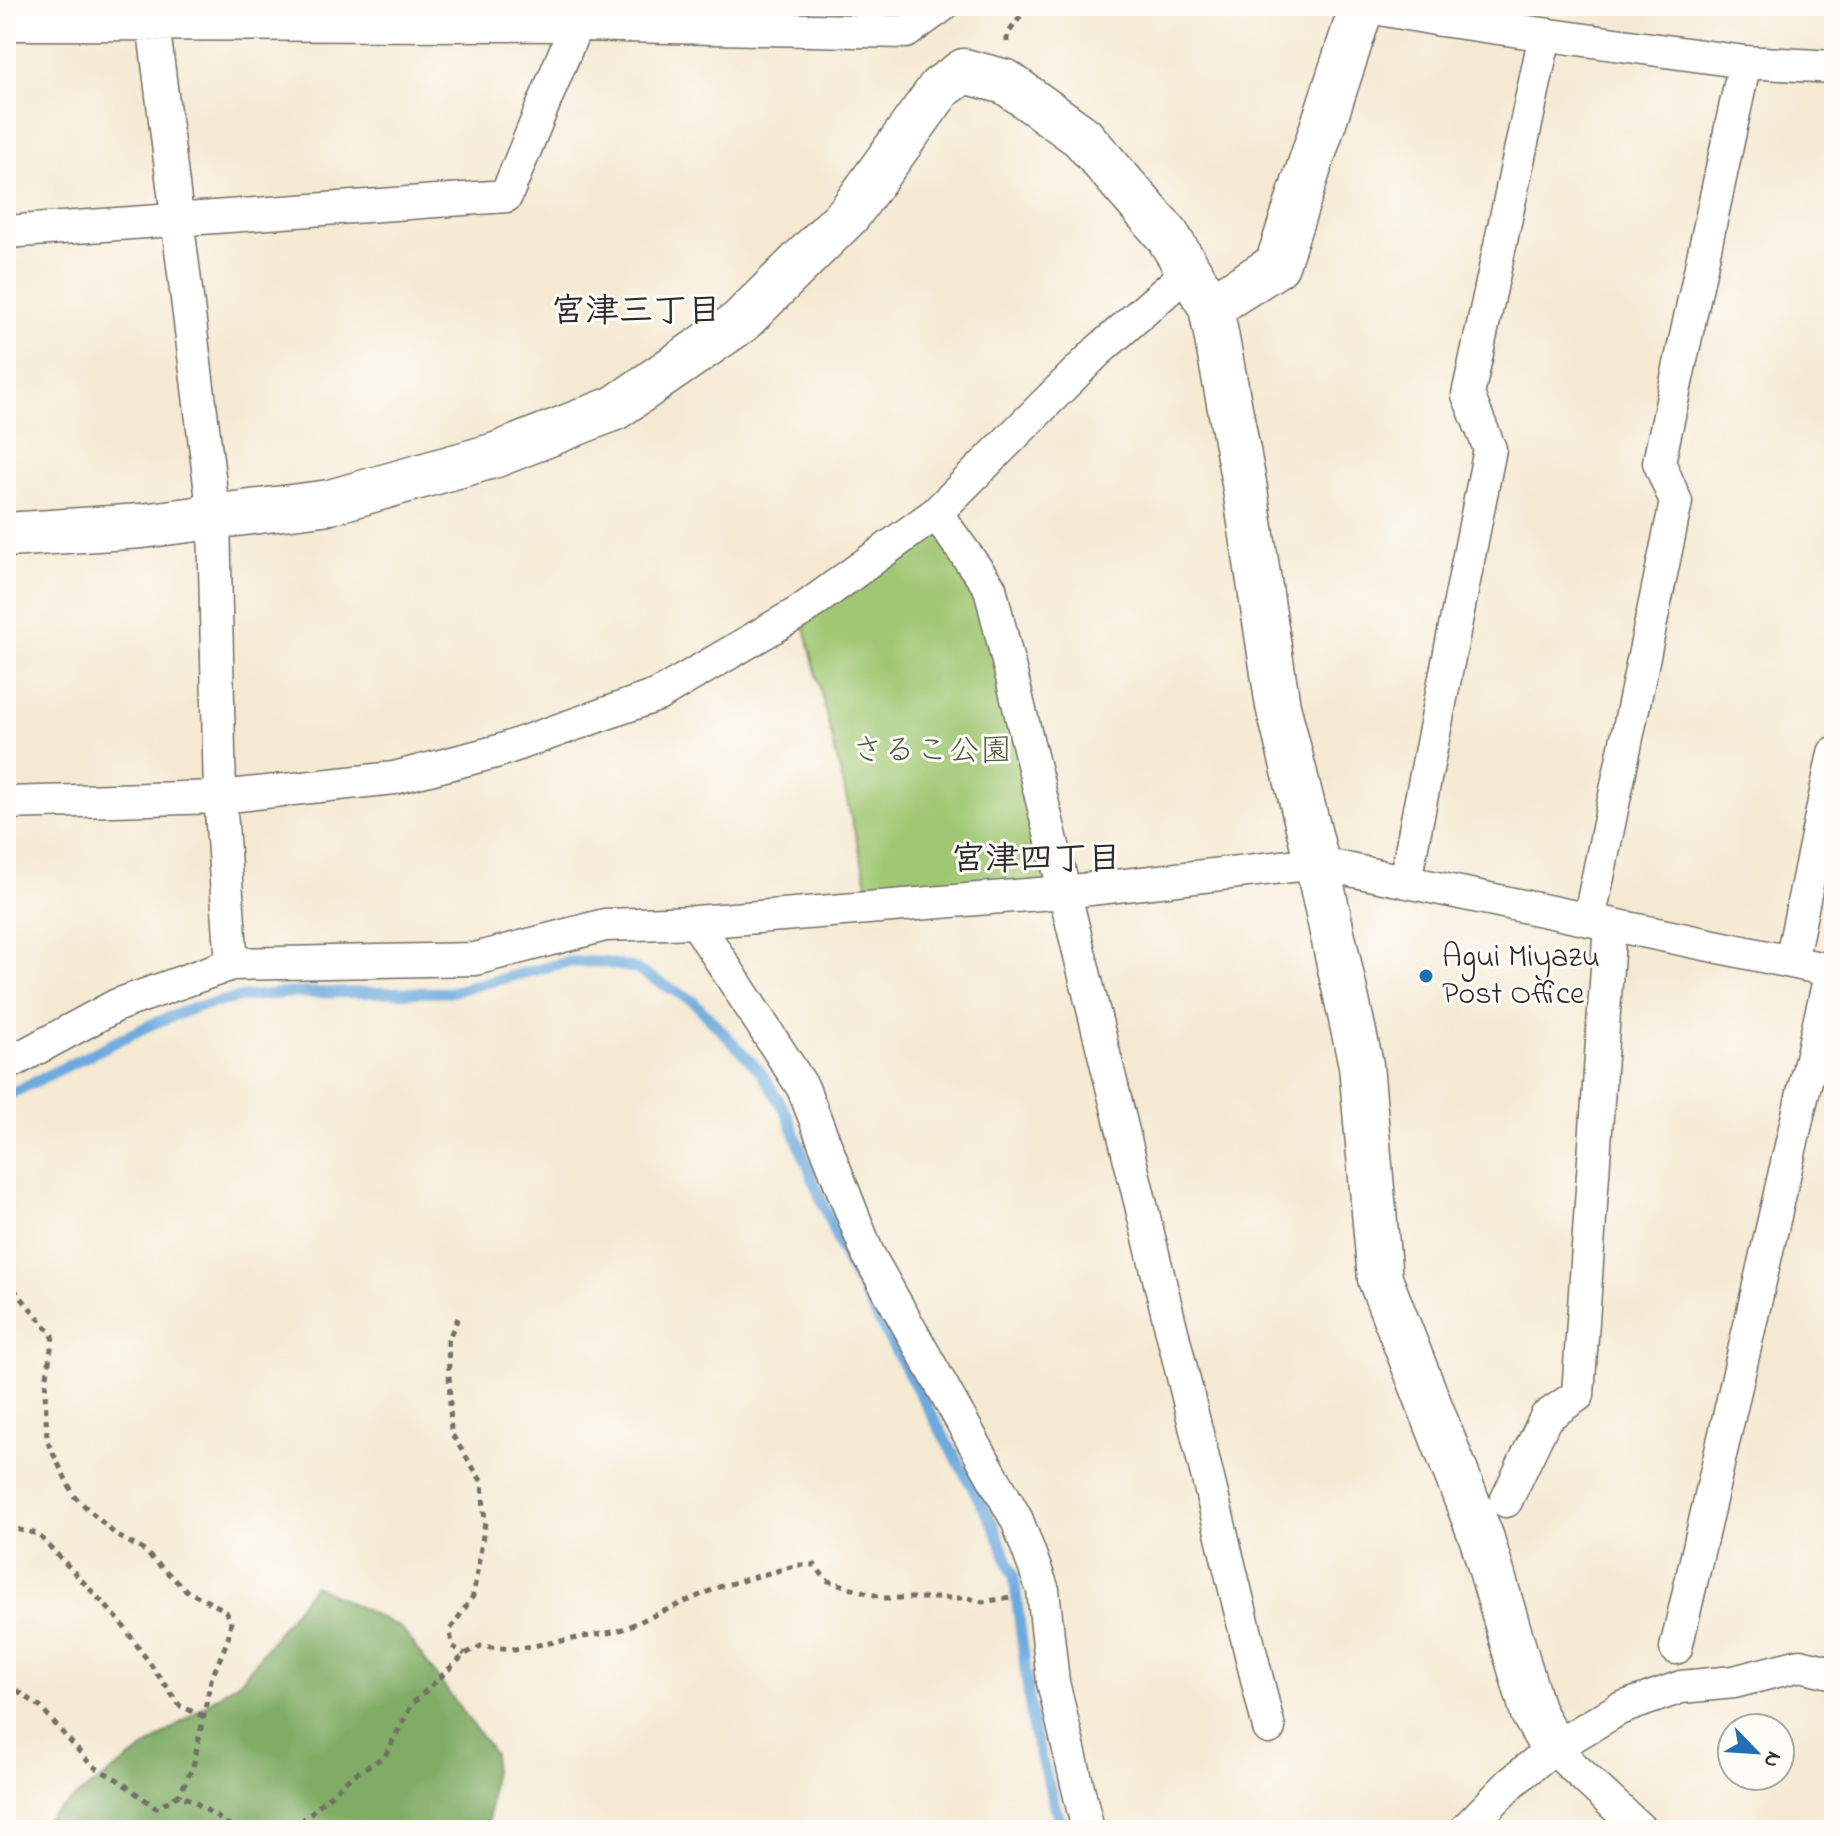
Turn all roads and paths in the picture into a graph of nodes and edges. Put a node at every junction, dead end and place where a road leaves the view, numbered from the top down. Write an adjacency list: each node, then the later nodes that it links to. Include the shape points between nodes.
1 (942, 6): 5 (street, via 906,32)
2 (1363, 6): 6 (street); 11 (street, via 1277,265)
3 (152, 15): 4 (street); 5 (street); 9 (street)
4 (6, 24)
5 (576, 25): 9 (street, via 506,196)
6 (1545, 35): 7 (street); 19 (street, via 1468,395 1490,449)
7 (1745, 62): 8 (street); 22 (street, via 1659,462 1676,502)
8 (1834, 67)
9 (179, 219): 10 (street); 13 (street)
10 (6, 232)
11 (1200, 289): 12 (street, via 1098,351); 13 (street, via 1167,235 1082,137 1006,82 964,71 940,88 849,214 740,322 615,408 496,455 345,498); 18 (street, via 1244,483 1278,706)
12 (936, 513): 16 (street, via 801,611 658,695 499,751 394,778); 20 (street, via 990,588)
13 (214, 517): 14 (street); 16 (street)
14 (6, 535)
15 (1834, 753): 23 (street)
16 (220, 797): 17 (street); 24 (street)
17 (6, 803)
18 (1317, 863): 19 (street); 20 (street); 38 (street, via 1361,1065 1380,1279 1482,1539 1533,1713)
19 (1405, 881): 22 (street)
20 (1064, 892): 21 (street); 37 (street)
21 (696, 922): 24 (street, via 605,925 475,959); 42 (street, via 803,1088 868,1254 1017,1520 1043,1590 1053,1682)
22 (1600, 922): 23 (street); 29 (street, via 1578,1395 1546,1417)
23 (1791, 962): 25 (street)
24 (232, 964): 26 (street, via 117,1005)
25 (1832, 971): 32 (street)
26 (6, 1065)
27 (6, 1280): 36 (path, via 53,1335 45,1390 47,1441 74,1496 187,1591 225,1610 231,1621)
28 (458, 1318): 33 (path, via 448,1340 451,1433 482,1482 485,1523 473,1596 450,1630 452,1646)
29 (1506, 1501)
30 (6, 1527): 36 (path, via 38,1534 119,1620 180,1706)
31 (983, 1602): 33 (path, via 884,1598 826,1580 815,1565 798,1565 719,1587 618,1631 515,1649 481,1646)
32 (1676, 1648)
33 (465, 1654): 41 (path, via 412,1704 385,1756 350,1777)
34 (1834, 1673): 38 (street, via 1800,1665 1734,1682 1681,1687 1619,1709)
35 (6, 1686): 39 (path, via 39,1706 91,1765 156,1808)
36 (203, 1716): 39 (path, via 193,1767)
37 (1269, 1728)
38 (1553, 1748): 43 (street); 44 (street)
39 (179, 1795): 40 (path)
40 (236, 1830)
41 (292, 1830)
42 (1088, 1830)
43 (1465, 1830)
44 (1641, 1830)

